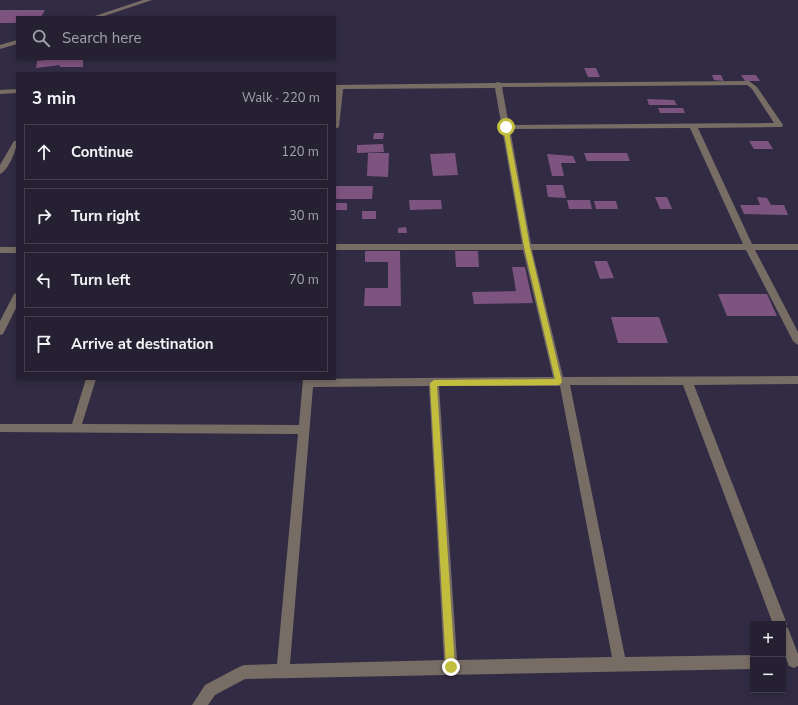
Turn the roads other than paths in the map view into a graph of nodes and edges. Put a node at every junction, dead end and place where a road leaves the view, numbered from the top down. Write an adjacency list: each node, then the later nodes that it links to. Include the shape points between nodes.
1 (149, 0): 2 (street)
2 (98, 16)
3 (16, 42): 4 (street)
4 (0, 47)
5 (498, 84): 6 (street); 10 (street, via 749,84 755,88 779,125); 11 (street)
6 (338, 87): 9 (street)
7 (16, 91): 8 (street)
8 (0, 92)
9 (336, 114)
10 (693, 126): 11 (street); 16 (street)
11 (506, 127): 15 (street)
12 (16, 145): 13 (street)
13 (0, 172)
14 (336, 247): 15 (street)
15 (527, 247): 16 (street); 27 (street)
16 (749, 247): 17 (street); 22 (street)
17 (798, 247)
18 (0, 250): 19 (street)
19 (16, 250)
20 (16, 298): 21 (street)
21 (0, 331)
22 (798, 341)
23 (91, 380): 29 (street)
24 (798, 380): 26 (street)
25 (308, 381): 28 (street); 31 (street)
26 (687, 381): 27 (street); 32 (street)
27 (561, 382): 28 (street); 36 (street)
28 (434, 383): 37 (street)
29 (76, 427): 30 (street); 31 (street)
30 (0, 428)
31 (303, 430): 38 (street)
32 (779, 621)
33 (786, 643): 35 (street)
34 (750, 662): 36 (street)
35 (792, 662)
36 (620, 664): 37 (street)
37 (451, 667): 38 (street)
38 (283, 671): 39 (street, via 244,672 210,690)
39 (199, 705)

